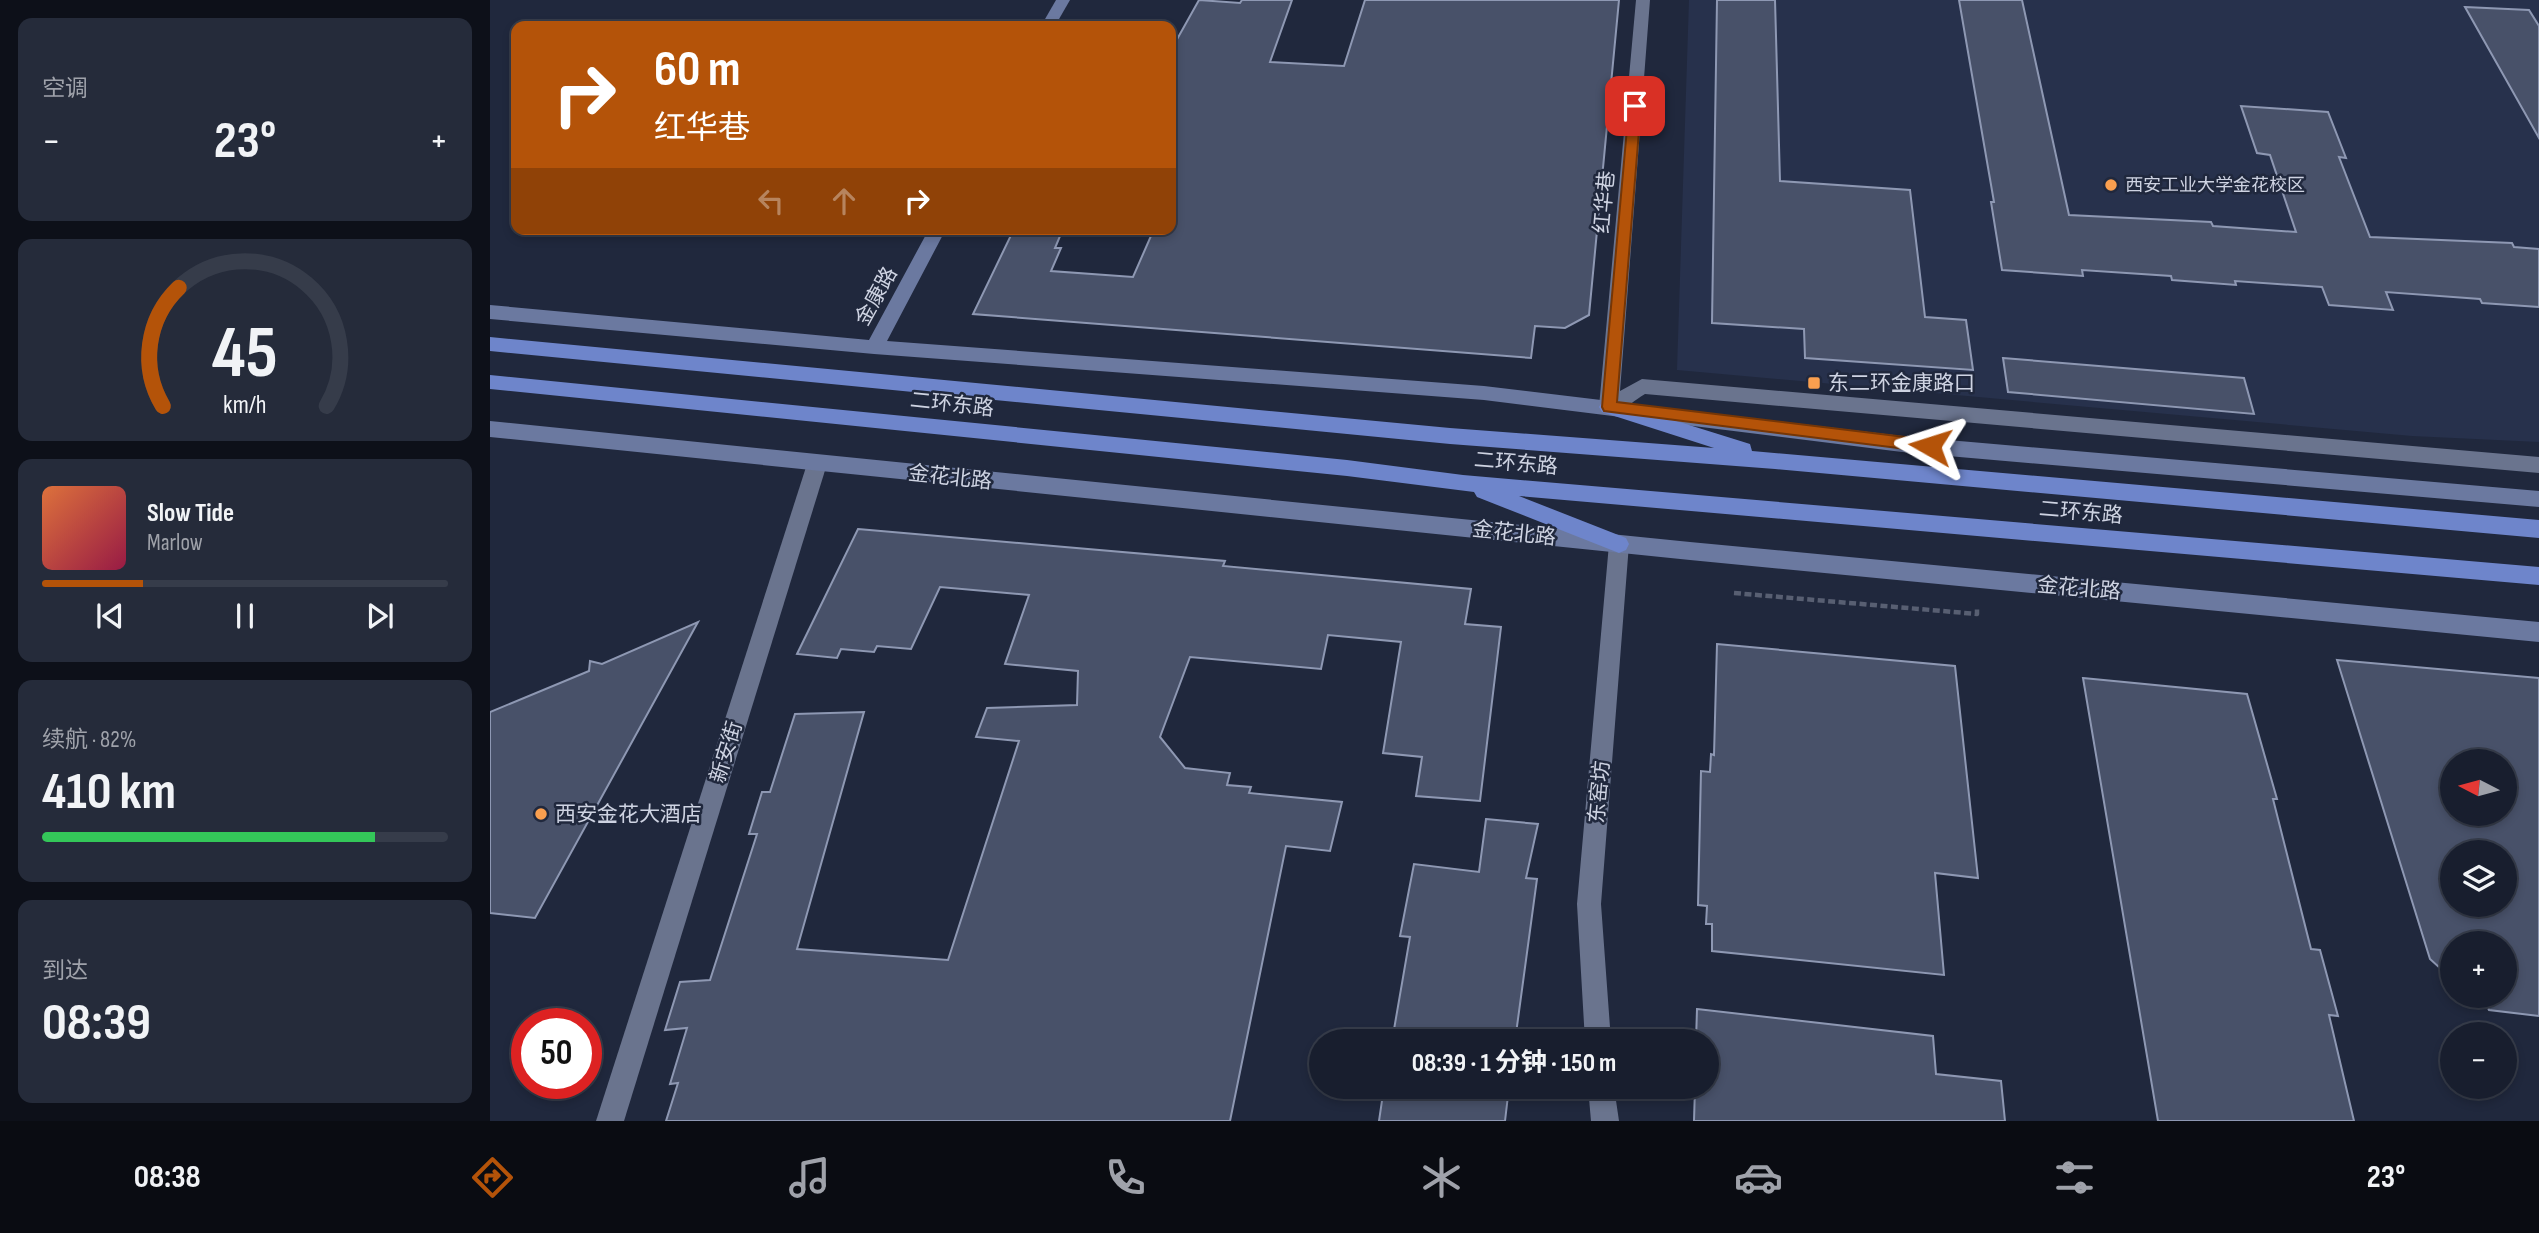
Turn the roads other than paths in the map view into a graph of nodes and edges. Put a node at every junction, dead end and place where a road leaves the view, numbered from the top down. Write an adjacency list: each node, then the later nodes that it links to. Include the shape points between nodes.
1 (1063, 0): 3 (main road)
2 (1643, 0): 9 (street, 红华巷)
3 (1051, 21)
4 (935, 235): 7 (main road, 金康路)
5 (490, 312): 7 (main road)
6 (490, 344): 11 (highway, 二环东路, via 1450,436)
7 (874, 347): 9 (main road, via 1484,393)
8 (490, 382): 14 (highway, 二环东路)
9 (1609, 407): 11 (highway); 13 (street, via 1642,386); 15 (main road, via 1902,444)
10 (490, 429): 12 (main road, 金花北路)
11 (1775, 460): 16 (highway, 二环东路)
12 (817, 464): 17 (main road, 金花北路); 22 (street, 新安街)
13 (2539, 465)
14 (1462, 483): 17 (highway); 18 (highway, 二环东路)
15 (2539, 499)
16 (2539, 529)
17 (1619, 544): 19 (main road, 金花北路); 20 (street, 东窑坊, via 1589,904)
18 (2539, 576)
19 (2539, 632)
20 (1597, 1029)
21 (1602, 1099): 23 (street)
22 (610, 1121)
23 (1605, 1121)

